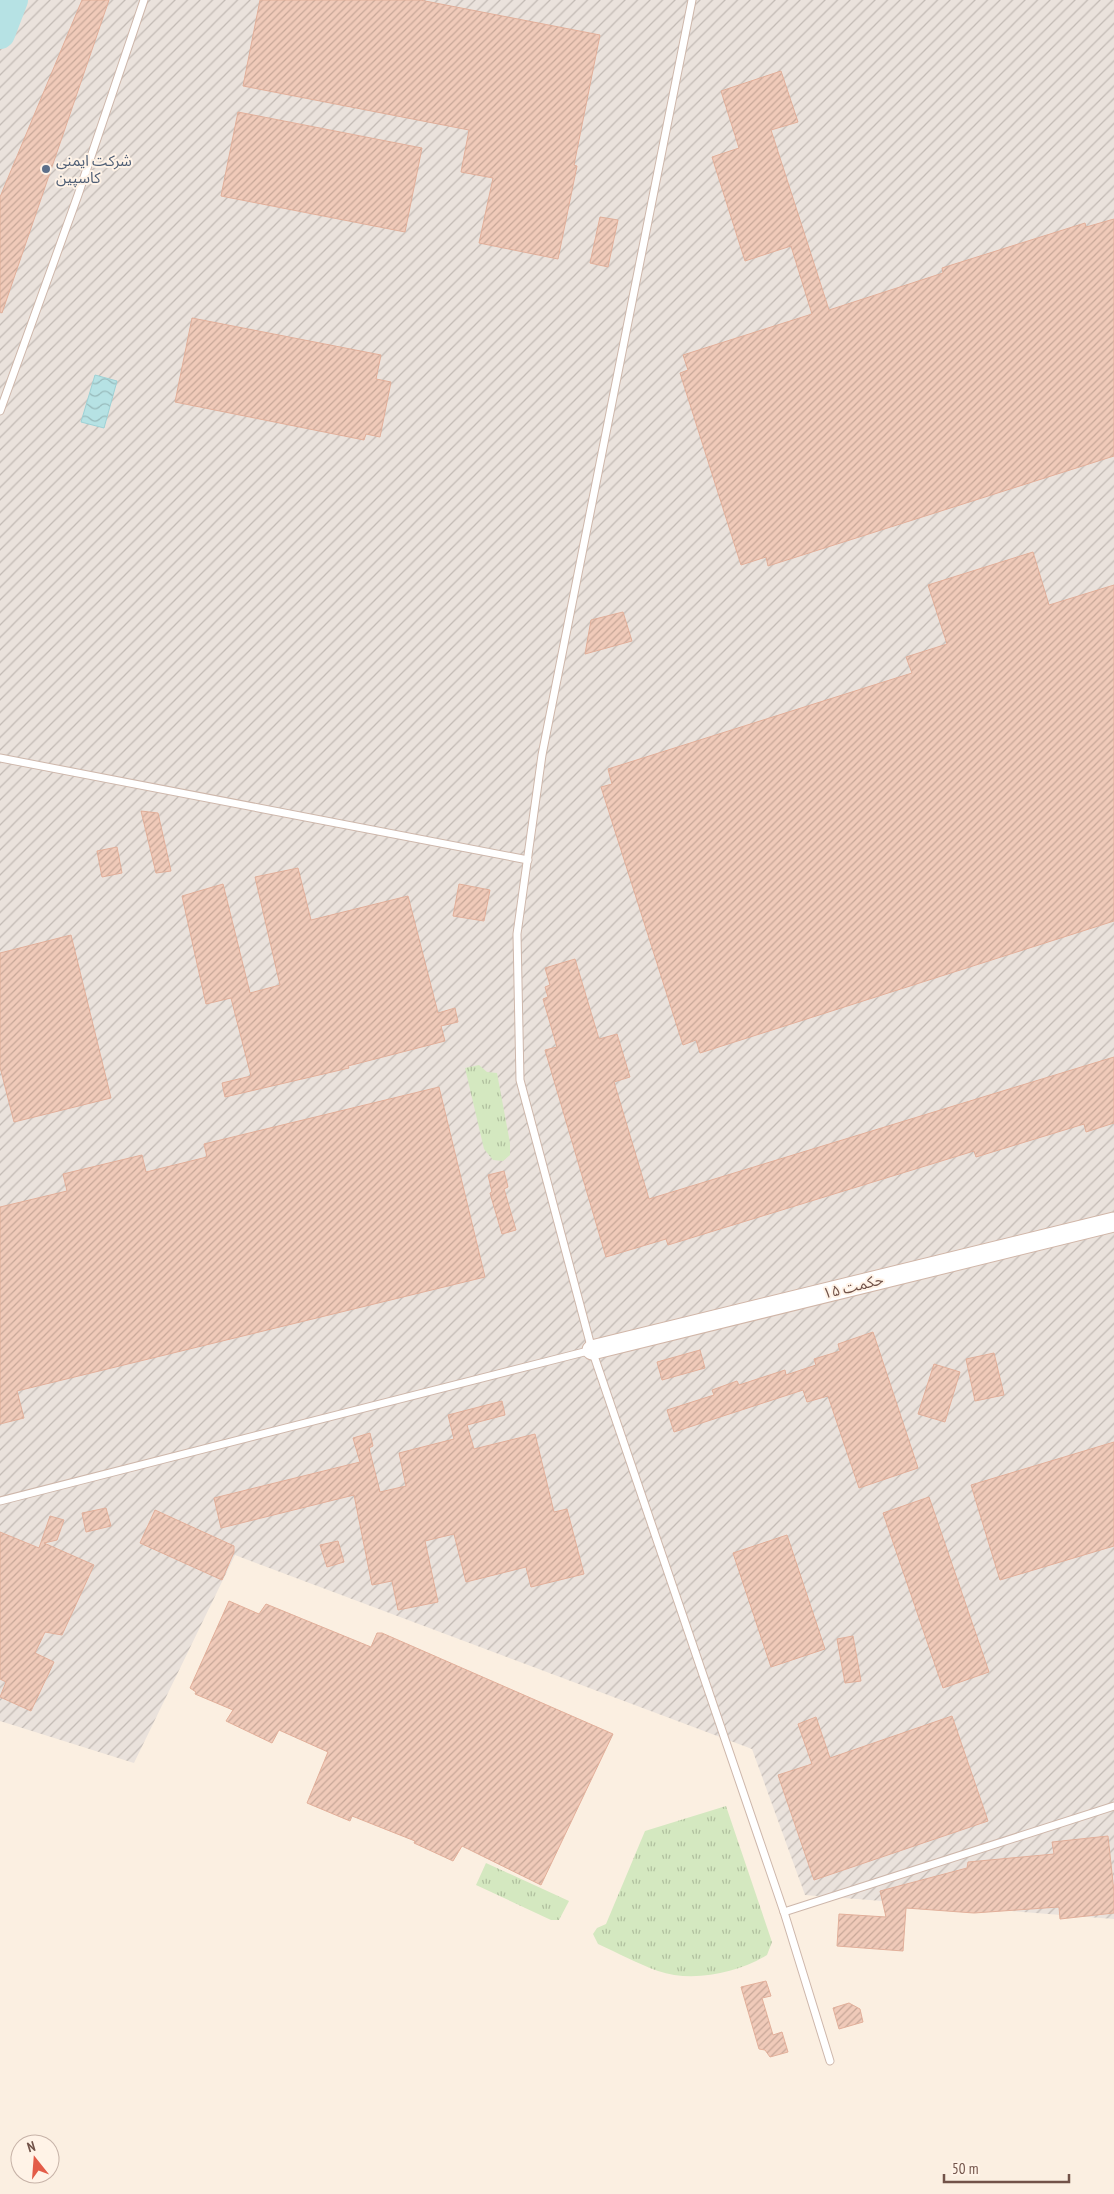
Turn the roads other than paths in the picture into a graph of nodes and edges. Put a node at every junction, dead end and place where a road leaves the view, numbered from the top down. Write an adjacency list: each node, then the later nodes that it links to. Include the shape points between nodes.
1 (144, 0): 3 (lane)
2 (692, 0): 5 (lane, via 542,755)
3 (0, 411)
4 (0, 758): 5 (lane)
5 (528, 860): 7 (lane, via 517,934 520,1080)
6 (1114, 1222): 7 (street, حکمت ۱۵)
7 (592, 1350): 8 (lane); 10 (lane)
8 (0, 1500)
9 (1114, 1806): 10 (lane)
10 (784, 1912): 11 (lane)
11 (830, 2061)

